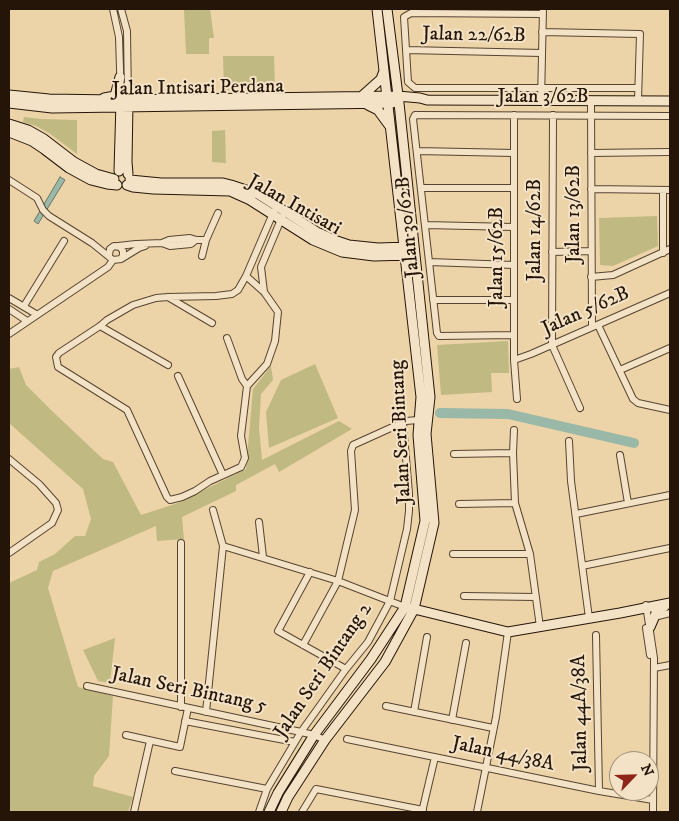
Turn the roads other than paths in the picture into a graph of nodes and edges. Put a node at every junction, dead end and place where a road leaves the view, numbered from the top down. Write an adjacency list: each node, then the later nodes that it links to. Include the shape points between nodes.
1 (113, 9): 11 (street, via 119,38)
2 (121, 9): 12 (street, via 126,31)
3 (377, 9): 10 (street, Jalan Seri Bintang)
4 (387, 9): 18 (street, Jalan Seri Bintang)
5 (460, 11): 6 (street); 8 (street, via 410,13 404,17)
6 (542, 12): 7 (street)
7 (542, 32): 9 (street); 14 (street, via 638,33)
8 (406, 50): 9 (street, Jalan 22/62B); 13 (street, Jalan 3/62B, via 408,82 415,88)
9 (542, 53): 13 (street)
10 (384, 71): 16 (street, via 381,79); 19 (street, Jalan Seri Bintang)
11 (120, 77): 17 (street, via 115,96); 27 (street)
12 (128, 86): 26 (street); 27 (street)
13 (541, 87): 14 (street, Jalan 3/62B); 21 (street)
14 (638, 88): 20 (street)
15 (9, 94): 17 (street, Jalan Intisari Perdana)
16 (362, 96): 19 (street, Jalan Intisari Perdana); 24 (street, Jalan Intisari Perdana)
17 (89, 99): 27 (street, Jalan Intisari Perdana)
18 (399, 99): 19 (street, Jalan 3/62B); 21 (street, Jalan 3/62B, via 420,103 427,100); 65 (street, Jalan Seri Bintang)
19 (388, 100): 28 (street, Jalan Intisari Perdana); 37 (street, Jalan Seri Bintang)
20 (638, 100): 22 (street, Jalan 3/62B); 23 (street, Jalan 3/62B)
21 (541, 101): 22 (street, Jalan 3/62B)
22 (591, 101): 33 (street, Jalan 13/62B)
23 (670, 101)
24 (222, 102): 26 (street, Jalan Intisari Perdana); 28 (street, Jalan Intisari Perdana)
25 (9, 103): 29 (street, Jalan Intisari Perdana, via 52,108)
26 (142, 103): 27 (street, Jalan Intisari Perdana); 36 (street)
27 (125, 104): 29 (street, Jalan Intisari Perdana); 36 (street)
28 (368, 105): 37 (street, via 382,114)
29 (106, 108): 36 (street)
30 (415, 115): 31 (street, Jalan 3/62B); 39 (street, Jalan 30/62B)
31 (514, 115): 32 (street, Jalan 3/62B); 42 (street, Jalan 15/62B)
32 (553, 116): 33 (street, Jalan 3/62B); 69 (street, Jalan 14/62B)
33 (591, 116): 34 (street, Jalan 3/62B); 40 (street, Jalan 13/62B)
34 (670, 116)
35 (9, 124): 43 (street, via 44,139 96,174)
36 (124, 126): 43 (street); 45 (street)
37 (391, 130): 56 (street, Jalan Seri Bintang)
38 (9, 132): 43 (street, via 44,148 91,180 107,184)
39 (417, 152): 42 (street); 46 (street, Jalan 30/62B)
40 (591, 152): 41 (street); 48 (street, Jalan 13/62B)
41 (670, 152)
42 (514, 153): 47 (street, Jalan 15/62B)
43 (117, 178): 45 (street, via 122,187); 45 (street, via 124,171)
44 (9, 180): 60 (street, via 37,198 49,216)
45 (128, 180): 50 (street, Jalan Intisari, via 222,183 254,192); 52 (street, Jalan Intisari, via 134,187 230,191)
46 (420, 188): 47 (street); 54 (street, Jalan 30/62B)
47 (514, 188): 55 (street, Jalan 15/62B)
48 (591, 189): 49 (street); 66 (street, Jalan 13/62B)
49 (667, 190): 70 (street)
50 (281, 208): 52 (street); 53 (street); 67 (street, Jalan Intisari, via 337,241)
51 (218, 213): 57 (street)
52 (272, 215): 53 (street, Jalan Intisari); 59 (street)
53 (281, 220): 63 (street); 67 (street, Jalan Intisari, via 313,240 342,252 374,256)
54 (424, 225): 55 (street); 74 (street, Jalan 30/62B)
55 (514, 227): 75 (street, Jalan 15/62B)
56 (402, 232): 67 (street); 68 (street, Jalan Seri Bintang)
57 (206, 240): 61 (street, via 170,246); 71 (street)
58 (64, 241): 85 (street)
59 (260, 242): 63 (street); 77 (street)
60 (92, 243): 62 (street); 72 (street)
61 (151, 244): 62 (street); 73 (street)
62 (116, 246): 72 (street, via 110,249); 73 (street, via 122,249)
63 (269, 246): 79 (street, via 261,267)
64 (670, 249): 70 (street)
65 (414, 251): 68 (street, Jalan Intisari); 104 (street, Jalan Seri Bintang)
66 (591, 251): 69 (street); 78 (street, Jalan 13/62B)
67 (390, 252): 68 (street, Jalan Intisari); 76 (street)
68 (404, 252): 76 (street, Jalan Seri Bintang)
69 (552, 252): 95 (street, Jalan 14/62B)
70 (663, 252): 78 (street, via 614,275)
71 (202, 256)
72 (111, 258): 73 (street); 87 (street, via 108,266)
73 (121, 259)
74 (429, 262): 75 (street); 83 (street, Jalan 30/62B)
75 (514, 265): 84 (street, Jalan 15/62B)
76 (406, 269): 107 (street, Jalan Seri Bintang, via 420,397)
77 (246, 276): 79 (street); 81 (street, via 242,286 232,294)
78 (591, 277): 91 (street, Jalan 13/62B)
79 (264, 292): 101 (street, via 278,312 275,341 267,364)
80 (670, 293): 91 (street, Jalan 5/62B)
81 (168, 297): 89 (street); 90 (street, via 133,305)
82 (9, 298): 85 (street)
83 (433, 300): 84 (street); 93 (street, Jalan 30/62B, via 438,336)
84 (514, 300): 93 (street, Jalan 15/62B)
85 (24, 306): 87 (street)
86 (9, 309): 88 (street)
87 (36, 314): 88 (street)
88 (27, 320): 92 (street)
89 (212, 323)
90 (100, 326): 98 (street); 115 (street, via 59,353 56,357 58,367 126,410 170,500)
91 (595, 326): 95 (street, Jalan 5/62B); 99 (street)
92 (9, 334)
93 (514, 335): 97 (street, Jalan 15/62B)
94 (227, 338): 101 (street)
95 (552, 345): 97 (street, Jalan 5/62B); 105 (street)
96 (670, 348): 99 (street)
97 (514, 360): 102 (street, Jalan 15/62B)
98 (168, 365)
99 (620, 370): 106 (street, via 636,402)
100 (178, 376): 115 (street)
101 (247, 386): 115 (street, via 241,436 245,458 242,467)
102 (517, 399)
103 (670, 402): 106 (street)
104 (429, 406): 107 (street, via 425,417); 139 (street, Jalan Seri Bintang, via 426,434 434,523)
105 (580, 408)
106 (667, 409)
107 (418, 420): 108 (street); 137 (street, Jalan Seri Bintang, via 425,522)
108 (403, 423): 132 (street, via 357,442 351,448 355,510); 135 (street, Jalan Seri Bintang 2, via 409,511)
109 (514, 430): 111 (street)
110 (569, 441): 121 (street)
111 (512, 453): 112 (street); 117 (street)
112 (454, 454)
113 (620, 455): 119 (street)
114 (9, 459): 126 (street, via 39,484 58,510 52,523)
115 (223, 475)
116 (670, 495): 119 (street)
117 (515, 503): 118 (street); 128 (street)
118 (460, 504)
119 (628, 504): 121 (street)
120 (213, 510): 124 (street)
121 (576, 514): 130 (street)
122 (259, 522): 129 (street)
123 (181, 543): 155 (street)
124 (224, 546): 129 (street); 156 (street)
125 (670, 548): 130 (street)
126 (9, 553)
127 (453, 554): 128 (street)
128 (530, 554): 134 (street)
129 (263, 557): 131 (street)
130 (582, 566): 142 (street)
131 (310, 572): 132 (street); 149 (street, via 278,631)
132 (338, 581): 135 (street); 149 (street)
133 (464, 596): 134 (street)
134 (536, 597): 143 (street)
135 (390, 602): 137 (street); 152 (street, Jalan Seri Bintang 2, via 368,642)
136 (670, 602): 138 (street); 141 (street)
137 (405, 607): 139 (street); 163 (street, Jalan Seri Bintang)
138 (644, 607): 142 (street); 144 (street); 151 (street)
139 (414, 609): 145 (street); 165 (street, Jalan Seri Bintang, via 385,662)
140 (670, 613): 141 (street)
141 (654, 617): 144 (street)
142 (589, 618): 143 (street)
143 (540, 627): 145 (street)
144 (650, 627): 151 (street)
145 (508, 632): 160 (street)
146 (596, 634): 173 (street, Jalan 44A/38A)
147 (427, 637): 157 (street)
148 (466, 642): 158 (street)
149 (303, 645): 152 (street)
150 (670, 665): 151 (street)
151 (654, 668): 168 (street)
152 (346, 669): 161 (street, Jalan Seri Bintang 2)
153 (87, 686): 155 (street, Jalan Seri Bintang 5)
154 (386, 706): 157 (street)
155 (185, 708): 156 (street, Jalan Seri Bintang 5); 159 (street)
156 (206, 712): 161 (street, Jalan Seri Bintang 5)
157 (414, 712): 158 (street)
158 (452, 720): 160 (street)
159 (185, 721): 166 (street, via 180,747); 167 (street)
160 (493, 728): 170 (street)
161 (301, 732): 163 (street, Jalan Seri Bintang 5); 167 (street, Jalan Seri Bintang 2)
162 (126, 735): 166 (street)
163 (314, 735): 165 (street, Jalan Seri Bintang 5); 178 (street, Jalan Seri Bintang)
164 (347, 739): 169 (street, Jalan 44/38A)
165 (325, 740): 179 (street, Jalan Seri Bintang)
166 (150, 741): 176 (street)
167 (295, 742): 172 (street, Jalan Seri Bintang 2)
168 (653, 751)
169 (435, 757): 170 (street, Jalan 44/38A); 175 (street)
170 (486, 768): 173 (street, Jalan 44/38A); 181 (street)
171 (175, 771): 172 (street)
172 (267, 789): 177 (street, Jalan Seri Bintang 2)
173 (599, 791): 174 (street, Jalan 44/38A)
174 (609, 793)
175 (423, 811): 180 (street, via 316,788)
176 (134, 812)
177 (259, 812)
178 (269, 812)
179 (281, 812)
180 (302, 812)
181 (476, 812)

